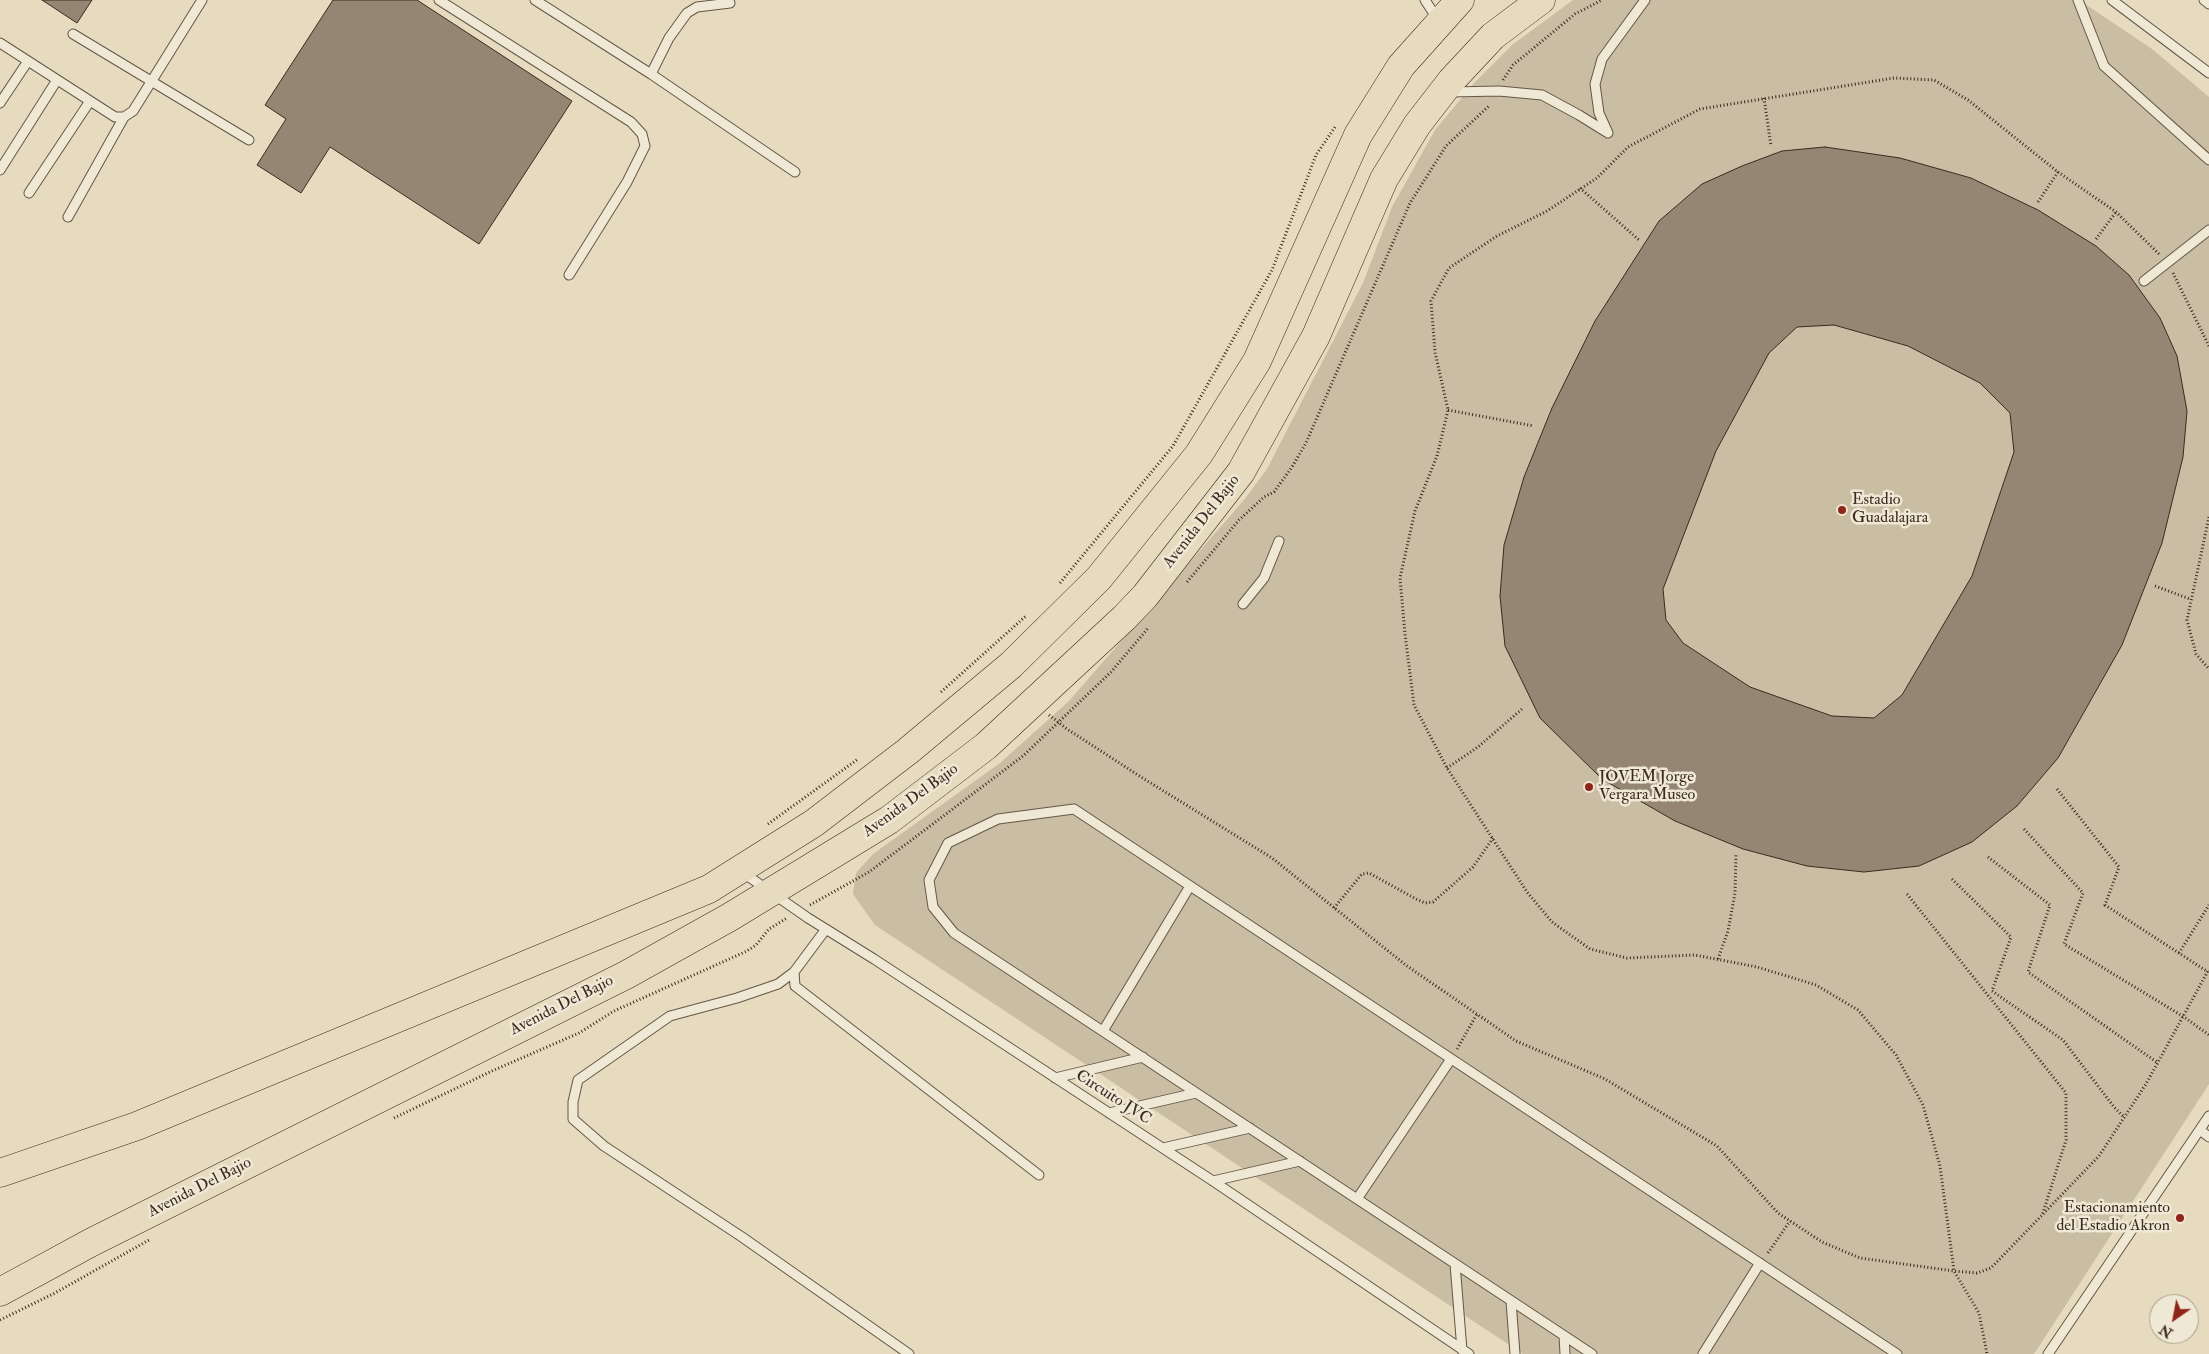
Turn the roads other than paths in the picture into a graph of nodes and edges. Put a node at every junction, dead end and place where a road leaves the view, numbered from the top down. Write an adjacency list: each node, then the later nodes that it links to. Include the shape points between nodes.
1 (202, 0): 19 (lane)
2 (439, 0): 31 (lane, via 631,122 642,134 645,146 636,164)
3 (535, 0): 17 (lane)
4 (1460, 0): 12 (main road)
5 (1541, 0): 20 (main road, Avenida Del Bajio, via 1493,36)
6 (1645, 0): 20 (lane, via 1602,60 1595,84 1599,113 1608,133 1542,95 1499,90)
7 (2078, 0): 25 (lane, via 2104,66)
8 (2112, 0): 16 (lane)
9 (2204, 0): 11 (lane)
10 (730, 3): 17 (lane, via 697,7 687,13 669,38)
11 (2209, 4)
12 (1432, 11): 35 (main road, via 1358,135 1257,361 1199,454 1099,578 1012,665 908,751 814,823)
13 (73, 34): 19 (lane)
14 (0, 42): 15 (lane)
15 (28, 61): 18 (lane); 22 (lane)
16 (2209, 73)
17 (651, 74): 27 (lane)
18 (57, 80): 21 (lane); 26 (lane)
19 (152, 81): 23 (lane, via 133,111); 24 (lane)
20 (1442, 92): 37 (main road, Avenida Del Bajio, via 1384,179 1316,336 1240,472 1145,596 986,746 889,820)
21 (90, 101): 23 (lane, via 115,117); 28 (lane)
22 (0, 103)
23 (124, 117): 29 (lane)
24 (249, 140)
25 (2209, 160)
26 (0, 170)
27 (795, 172)
28 (30, 193)
29 (68, 217)
30 (2209, 230): 32 (lane)
31 (569, 275)
32 (2144, 280)
33 (1279, 541): 34 (lane, via 1264,578)
34 (1243, 604)
35 (739, 870): 37 (lane, Circuito JVC); 52 (main road, via 709,889 137,1126)
36 (1190, 886): 40 (lane); 40 (lane, via 1074,809 998,819 948,843 929,880 933,908 954,933); 42 (lane)
37 (771, 892): 38 (lane, Circuito JVC); 58 (main road, Avenida Del Bajio, via 626,975 92,1242)
38 (826, 929): 39 (lane); 43 (lane, Circuito JVC)
39 (794, 972): 53 (lane, via 795,986); 62 (lane, via 778,984 670,1016 578,1080 573,1102 574,1118 604,1146 742,1237)
40 (1102, 1031): 41 (lane)
41 (1143, 1058): 43 (lane); 44 (lane)
42 (1451, 1059): 55 (lane); 56 (lane)
43 (1055, 1078): 45 (lane, Circuito JVC)
44 (1196, 1093): 45 (lane); 47 (lane)
45 (1109, 1113): 50 (lane, Circuito JVC)
46 (2209, 1116): 48 (lane)
47 (1250, 1128): 50 (lane); 51 (lane)
48 (2200, 1130): 49 (lane); 68 (lane)
49 (2209, 1137)
50 (1163, 1148): 54 (lane, Circuito JVC)
51 (1300, 1162): 54 (lane); 55 (lane)
52 (0, 1173)
53 (1039, 1175)
54 (1214, 1181): 61 (lane, Circuito JVC)
55 (1356, 1199): 57 (lane)
56 (1760, 1263): 66 (lane); 67 (lane)
57 (1455, 1264): 59 (lane); 61 (lane)
58 (0, 1292)
59 (1511, 1301): 60 (lane); 63 (lane)
60 (1564, 1336): 64 (lane); 65 (lane)
61 (1466, 1352)
62 (909, 1354)
63 (1515, 1354)
64 (1565, 1354)
65 (1592, 1354)
66 (1703, 1354)
67 (1897, 1354)
68 (2048, 1354)

